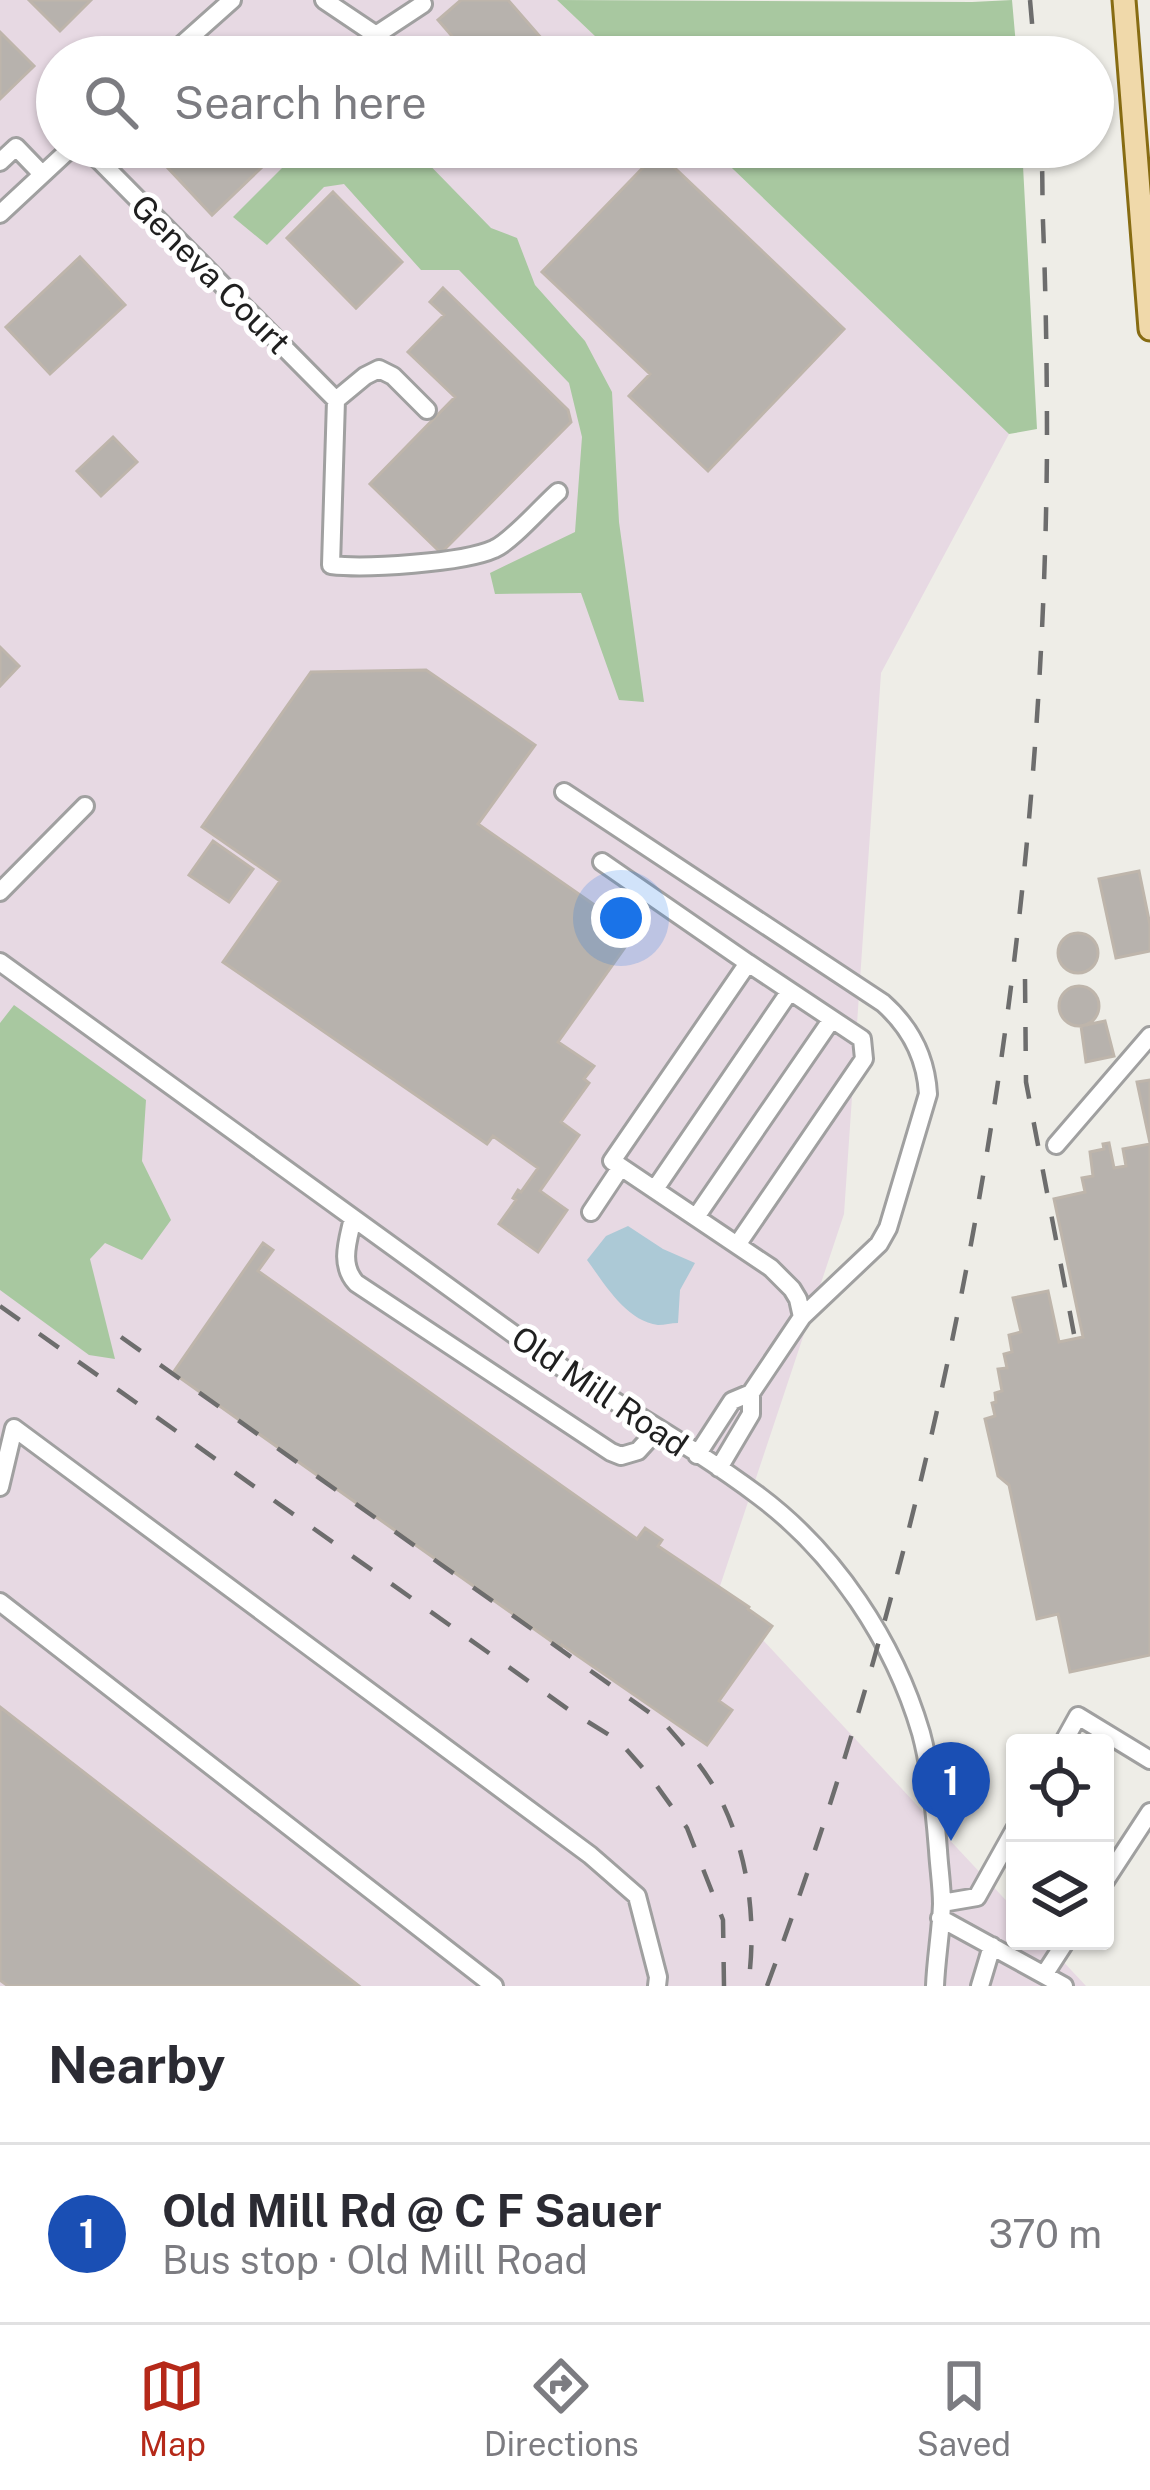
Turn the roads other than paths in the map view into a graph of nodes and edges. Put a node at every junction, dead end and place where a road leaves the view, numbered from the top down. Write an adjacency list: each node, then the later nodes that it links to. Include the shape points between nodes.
1 (232, 0): 5 (street)
2 (324, 0): 4 (street, via 376,35)
3 (1124, 0): 6 (main road)
4 (422, 4)
5 (192, 36)
6 (1140, 98): 14 (main road)
7 (0, 162): 8 (street, via 16,147)
8 (36, 168)
9 (36, 168): 12 (street)
10 (49, 168): 12 (street)
11 (107, 168): 16 (street, Geneva Court)
12 (42, 174): 13 (street)
13 (0, 214)
14 (1147, 269): 15 (main road)
15 (1150, 329)
16 (336, 400): 17 (street, via 379,368); 18 (street, via 332,565 497,549)
17 (427, 410)
18 (558, 492)
19 (564, 792): 35 (street, via 883,1003 916,1045 926,1106 888,1228)
20 (85, 806): 22 (street)
21 (602, 862): 24 (street)
22 (0, 892)
23 (0, 962): 33 (street, Old Mill Road)
24 (748, 963): 25 (street); 29 (street, via 612,1161)
25 (790, 991): 26 (street); 30 (street)
26 (832, 1019): 32 (street); 34 (street, via 862,1039 865,1059)
27 (1150, 1036): 28 (street)
28 (1056, 1145)
29 (621, 1167): 30 (street); 31 (street)
30 (655, 1190): 32 (street)
31 (591, 1212)
32 (696, 1217): 34 (street)
33 (353, 1218): 37 (street, Old Mill Road); 37 (street, via 346,1264 356,1283 611,1452 638,1451)
34 (737, 1245): 35 (street, via 784,1280)
35 (802, 1317): 36 (street)
36 (751, 1393): 38 (street, via 732,1401); 39 (street, via 751,1414)
37 (657, 1430): 38 (street, Old Mill Road)
38 (697, 1455): 39 (street, Old Mill Road)
39 (718, 1468): 49 (street, Old Mill Road, via 807,1538 890,1655 921,1734)
40 (0, 1487): 54 (street, via 14,1427 590,1855 637,1896)
41 (0, 1602): 53 (street)
42 (1068, 1734): 43 (street, via 1078,1716)
43 (1107, 1734)
44 (1114, 1738): 45 (street)
45 (1150, 1760)
46 (1150, 1812): 48 (street)
47 (1008, 1842): 49 (street, via 977,1898)
48 (1114, 1867)
49 (941, 1911): 50 (street); 55 (street, Old Mill Road)
50 (992, 1946): 52 (street); 56 (street)
51 (1060, 1950): 52 (street)
52 (1044, 1975): 57 (street)
53 (494, 1986)
54 (657, 1986)
55 (935, 1986)
56 (980, 1986)
57 (1064, 1986)

